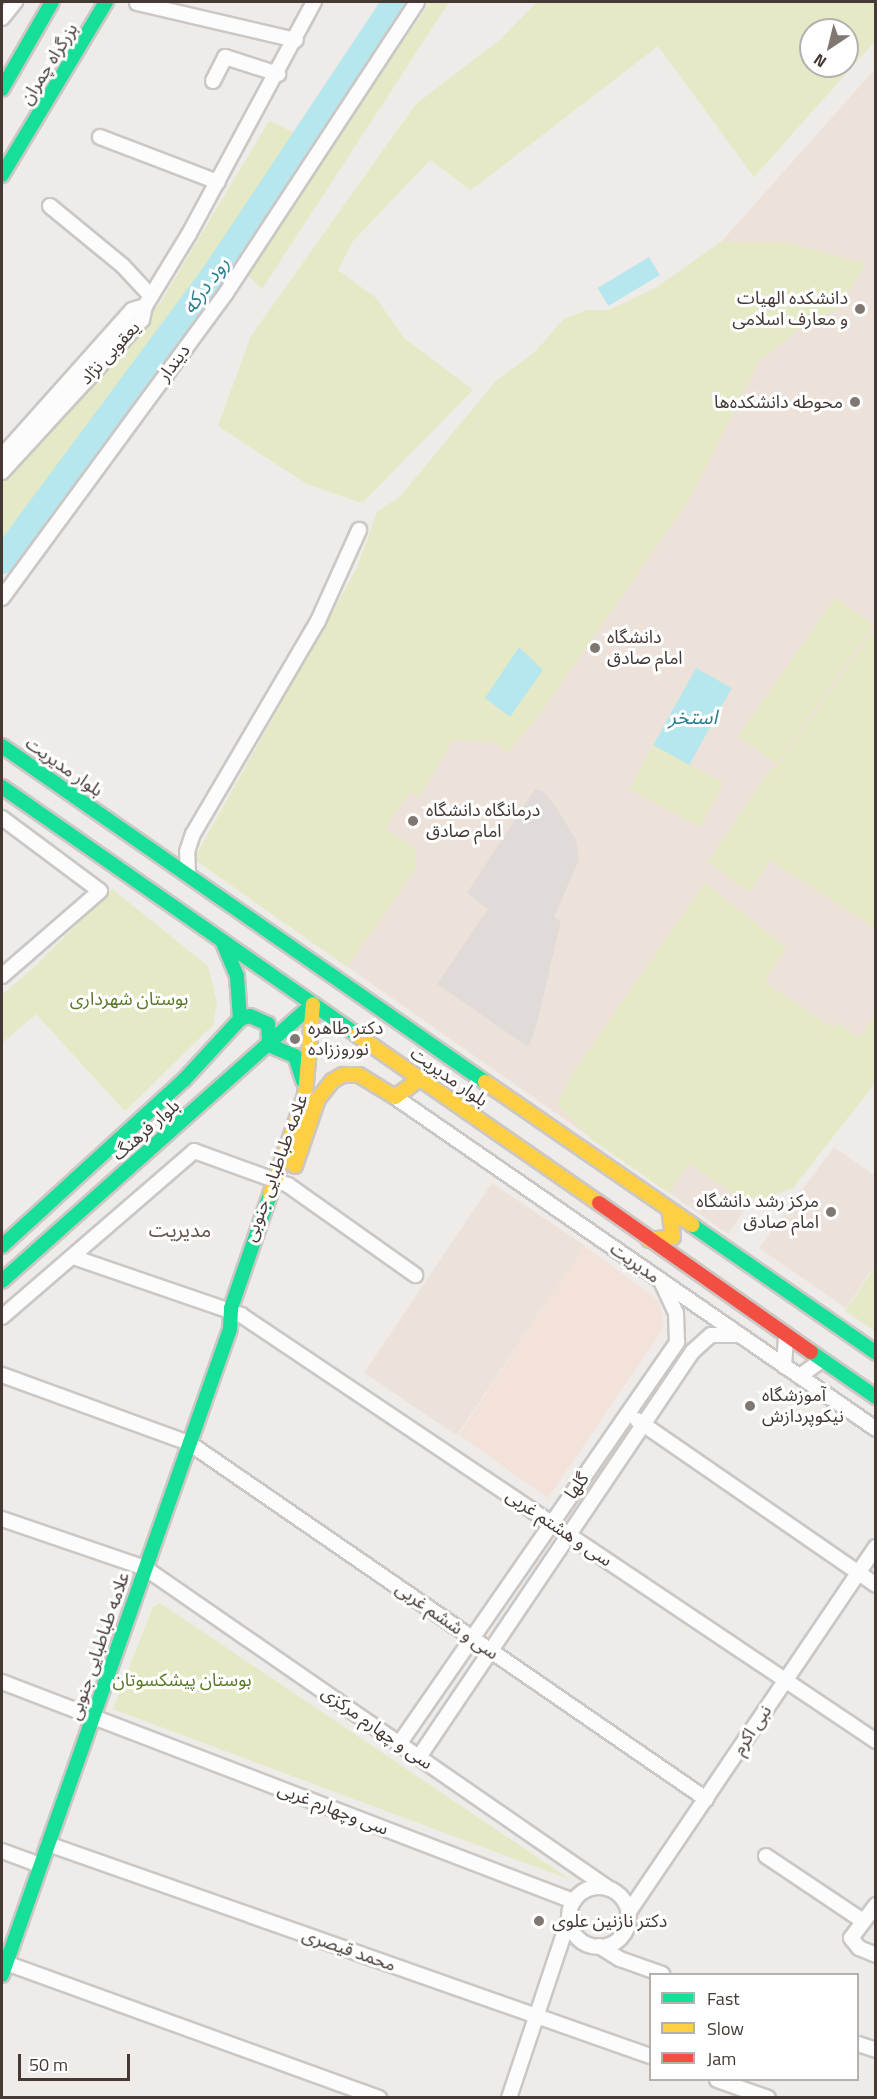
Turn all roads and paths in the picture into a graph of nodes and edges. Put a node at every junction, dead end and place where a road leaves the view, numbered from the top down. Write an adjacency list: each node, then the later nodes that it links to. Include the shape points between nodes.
1 (15, 2): 7 (street)
2 (52, 2): 11 (main road, بزرگراه چمران)
3 (106, 2): 13 (main road, بزرگراه چمران)
4 (314, 2): 8 (street)
5 (417, 2): 20 (street, دیندار, via 226,293)
6 (136, 3): 8 (street)
7 (2, 18)
8 (296, 40): 9 (street)
9 (278, 75): 10 (street, via 225,57); 14 (street)
10 (213, 81)
11 (2, 88)
12 (100, 137): 14 (street)
13 (2, 176)
14 (218, 182): 16 (street)
15 (50, 206): 16 (street, via 123,266)
16 (148, 301): 17 (street, یعقوبی نژاد, via 132,310); 18 (street, یعقوبی نژاد, via 142,320)
17 (2, 456)
18 (2, 472)
19 (359, 530): 24 (street, via 318,621 193,834)
20 (3, 592)
21 (2, 746): 24 (main road, بلوار مدیریت)
22 (2, 787): 25 (main road, بلوار مدیریت)
23 (2, 818): 26 (street, via 100,891)
24 (185, 873): 34 (main road, بلوار مدیریت)
25 (222, 940): 27 (main road, بلوار مدیریت); 28 (main road, via 237,976)
26 (2, 976)
27 (313, 1004): 29 (main road, بلوار فرهنگ, via 291,1020); 30 (main road, بلوار مدیریت); 31 (main road, علامه طباطبایی جنوبی)
28 (240, 1019): 29 (main road, via 250,1016 268,1024 272,1034); 36 (main road, بلوار فرهنگ, via 184,1080)
29 (269, 1045): 31 (main road, via 295,1056); 40 (main road, بلوار فرهنگ)
30 (420, 1079): 32 (main road); 35 (main road, بلوار مدیریت)
31 (305, 1095): 33 (main road, علامه طباطبایی جنوبی)
32 (396, 1097): 33 (main road, علامه طباطبایی جنوبی, via 359,1075 343,1075 332,1081 318,1099); 39 (street, مدیریت)
33 (283, 1183): 37 (street, via 194,1151); 38 (street); 41 (main road, علامه طباطبایی جنوبی)
34 (669, 1210): 35 (main road, via 673,1237); 45 (main road, بلوار مدیریت)
35 (650, 1240): 44 (main road, بلوار مدیریت)
36 (2, 1246)
37 (73, 1257): 41 (street, سی و هشتم غربی); 42 (street)
38 (415, 1275)
39 (660, 1280): 43 (street, مدیریت); 51 (street, گلها, via 676,1313 677,1342)
40 (2, 1281)
41 (236, 1312): 54 (main road, علامه طباطبایی جنوبی); 56 (street, سی و هشتم غربی)
42 (2, 1317)
43 (739, 1335): 47 (street, مدیریت); 52 (street, گلها, via 711,1335 700,1343)
44 (786, 1335): 46 (main road, بلوار مدیریت); 47 (street)
45 (876, 1353)
46 (822, 1360): 49 (street); 50 (main road, بلوار مدیریت)
47 (784, 1366): 49 (street, مدیریت)
48 (2, 1375): 54 (street, سی و ششم غربی)
49 (800, 1376): 53 (street, مدیریت)
50 (876, 1397)
51 (627, 1414): 52 (street); 56 (street, گلها)
52 (643, 1425): 57 (street, گلها); 60 (street)
53 (876, 1429)
54 (189, 1443): 59 (main road, علامه طباطبایی جنوبی); 62 (street, سی و ششم غربی)
55 (2, 1519): 59 (street, سی و چهارم مرکزی)
56 (552, 1523): 57 (street, سی و هشتم غربی); 62 (street, گلها)
57 (568, 1534): 63 (street, گلها); 64 (street, سی و هشتم غربی)
58 (876, 1547): 60 (street, نبی اکرم)
59 (145, 1568): 66 (main road, علامه طباطبایی جنوبی); 68 (street, سی و چهارم مرکزی)
60 (858, 1573): 61 (street); 64 (street, نبی اکرم)
61 (876, 1585)
62 (472, 1638): 63 (street, سی و ششم غربی); 68 (street, گلها)
63 (490, 1651): 69 (street, گلها); 70 (street, سی و ششم غربی)
64 (785, 1681): 67 (street, سی و هشتم غربی); 70 (street, نبی اکرم)
65 (2, 1682): 66 (street, سی وچهارم غربی)
66 (93, 1716): 71 (main road, علامه طباطبایی جنوبی); 76 (street, سی وچهارم غربی)
67 (876, 1741)
68 (399, 1744): 69 (street, سی و چهارم مرکزی)
69 (418, 1757): 75 (street, سی و چهارم مرکزی)
70 (706, 1799): 78 (street, نبی اکرم)
71 (48, 1844): 74 (main road, علامه طباطبایی جنوبی); 85 (street, محمد قیصری)
72 (2, 1851): 74 (street)
73 (766, 1856): 80 (street)
74 (40, 1865): 83 (main road, علامه طباطبایی جنوبی)
75 (608, 1888): 76 (street, via 588,1889); 78 (street, via 624,1900)
76 (573, 1901): 79 (street)
77 (876, 1905): 80 (street)
78 (628, 1913): 81 (street, via 623,1934)
79 (570, 1919): 81 (street, via 577,1936); 85 (street)
80 (863, 1921): 82 (street, via 851,1938 859,1948)
81 (599, 1946): 84 (street, via 620,1959)
82 (876, 1955)
83 (4, 1969): 90 (street)
84 (659, 1973)
85 (536, 2016): 88 (street, محمد قیصری); 91 (street)
86 (859, 2044): 87 (street)
87 (876, 2050)
88 (649, 2055)
89 (723, 2081): 92 (street)
90 (379, 2097)
91 (509, 2097)
92 (768, 2097)

